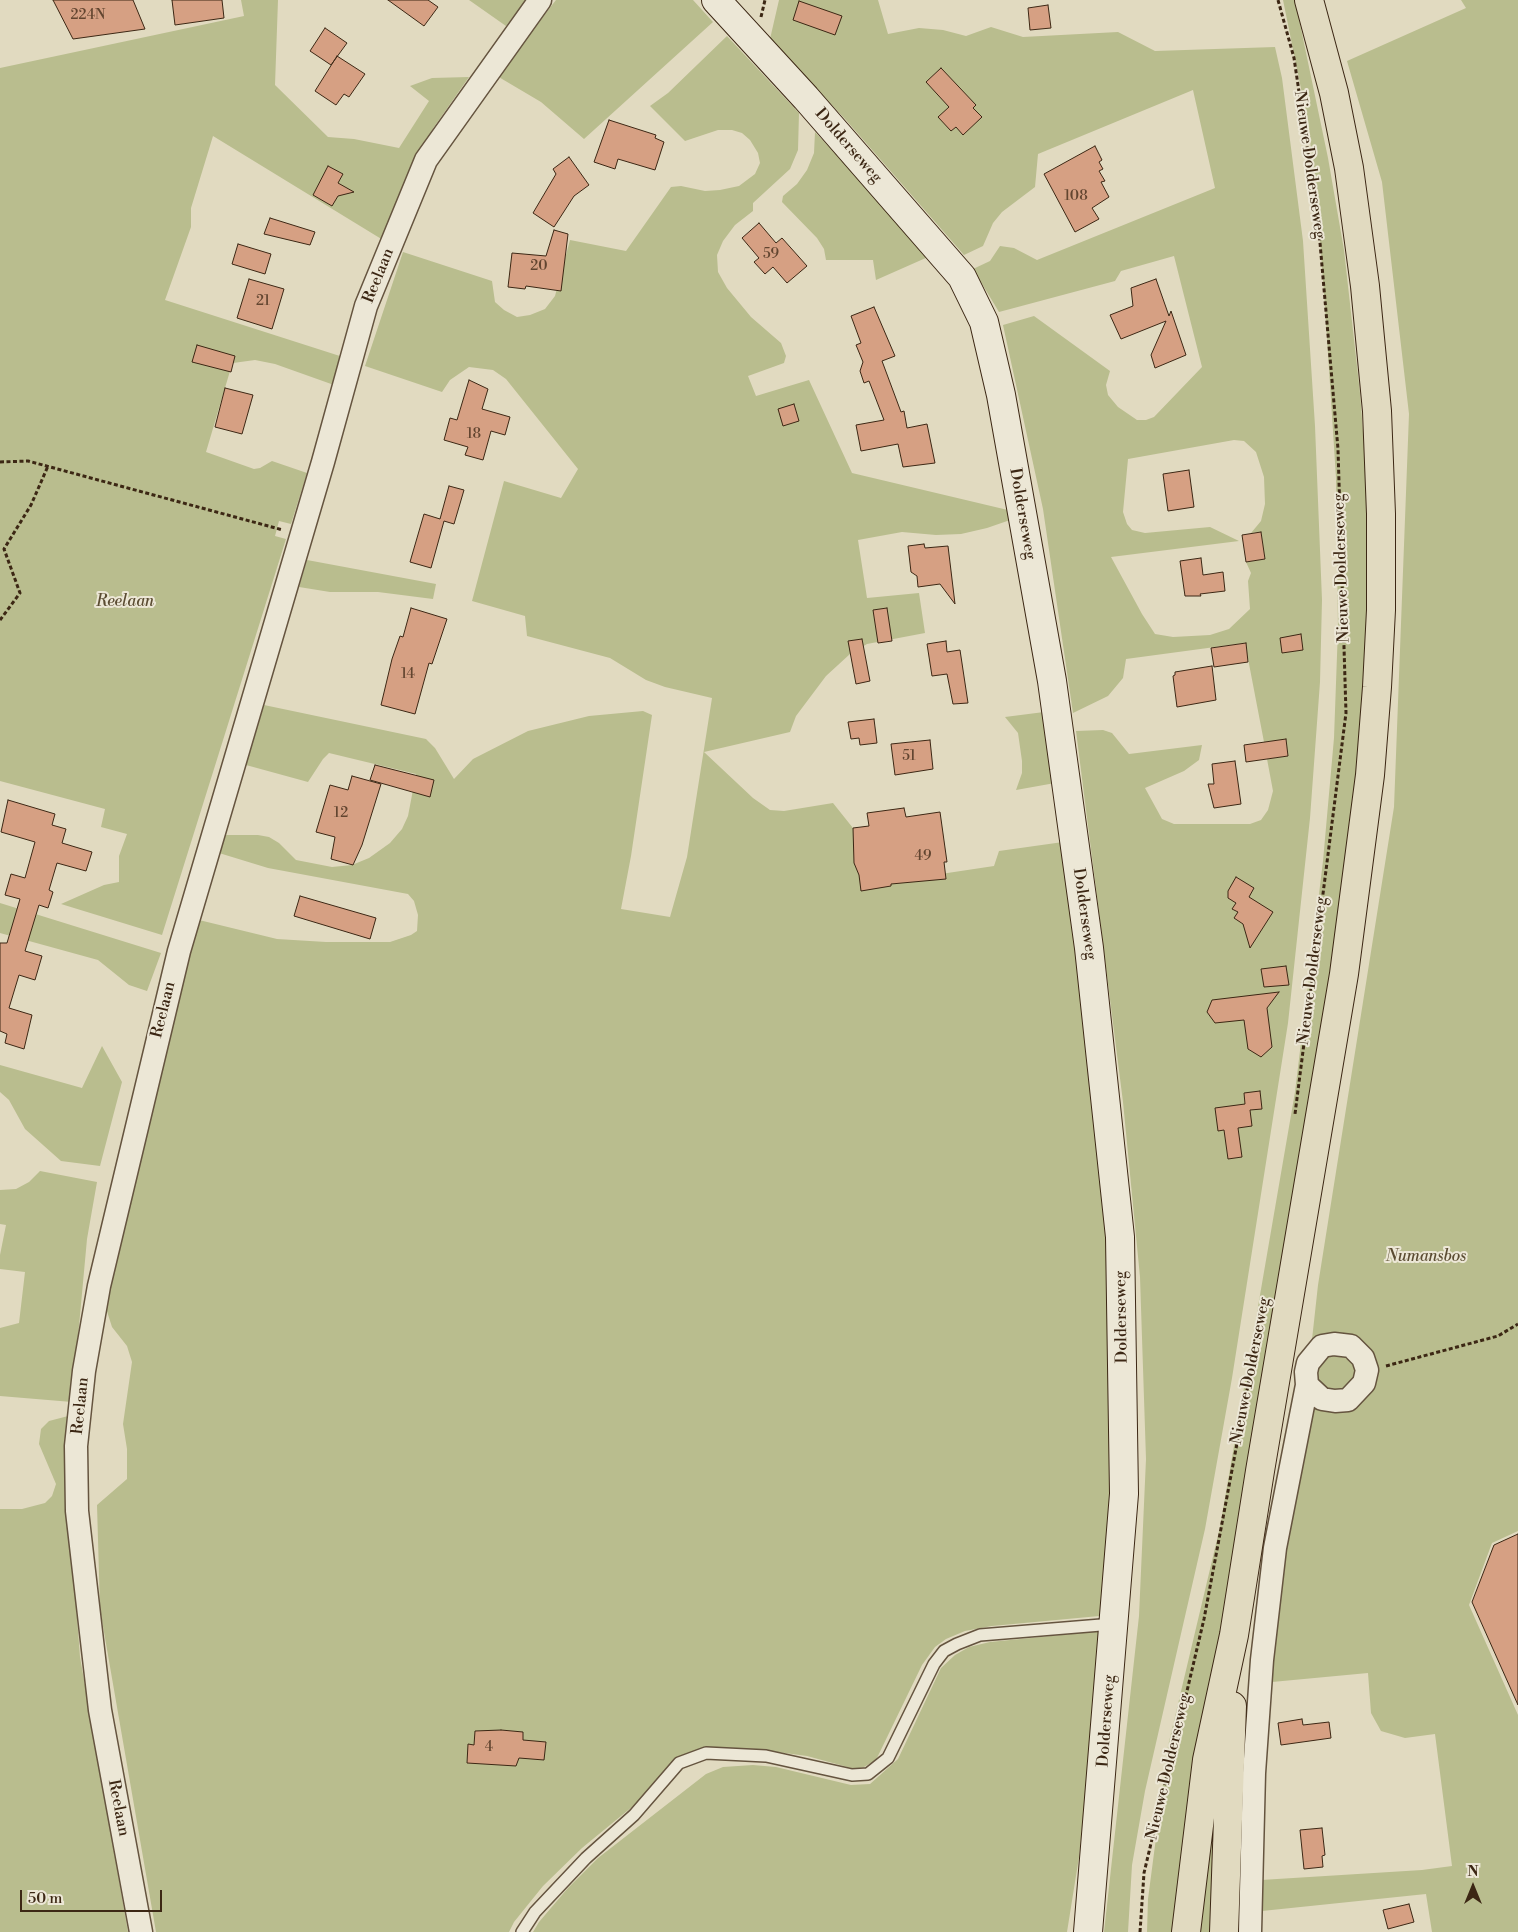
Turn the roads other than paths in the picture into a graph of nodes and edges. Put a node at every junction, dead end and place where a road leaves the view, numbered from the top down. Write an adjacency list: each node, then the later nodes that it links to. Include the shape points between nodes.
1 (540, 0): 7 (street, Reelaan, via 426,160 366,306 179,951 99,1286 84,1371 76,1446 77,1511 100,1710)
2 (716, 0): 5 (main road, Dolderseweg, via 962,277 984,322 1001,395 1052,681 1089,948 1120,1237 1124,1494)
3 (1309, 0): 6 (main road, Nieuwe Dolderseweg, via 1334,93 1349,168 1365,286 1377,412 1381,514 1380,619 1370,775 1344,974)
4 (1307, 1385): 4 (street, via 1308,1363 1322,1346 1351,1346 1363,1358 1367,1370 1360,1390 1348,1400 1322,1399); 12 (street, via 1276,1548 1262,1660 1254,1774)
5 (1114, 1624): 8 (lane, via 980,1635 957,1644 934,1664 888,1758 868,1774 852,1775 766,1756 706,1754 679,1763 634,1815 586,1858 541,1906); 9 (main road, Dolderseweg)
6 (1234, 1635): 10 (main road, Nieuwe Dolderseweg, via 1207,1760); 11 (main road, Nieuwe Dolderseweg)
7 (141, 1932)
8 (522, 1932)
9 (1088, 1932)
10 (1186, 1932)
11 (1224, 1932)
12 (1250, 1932)

